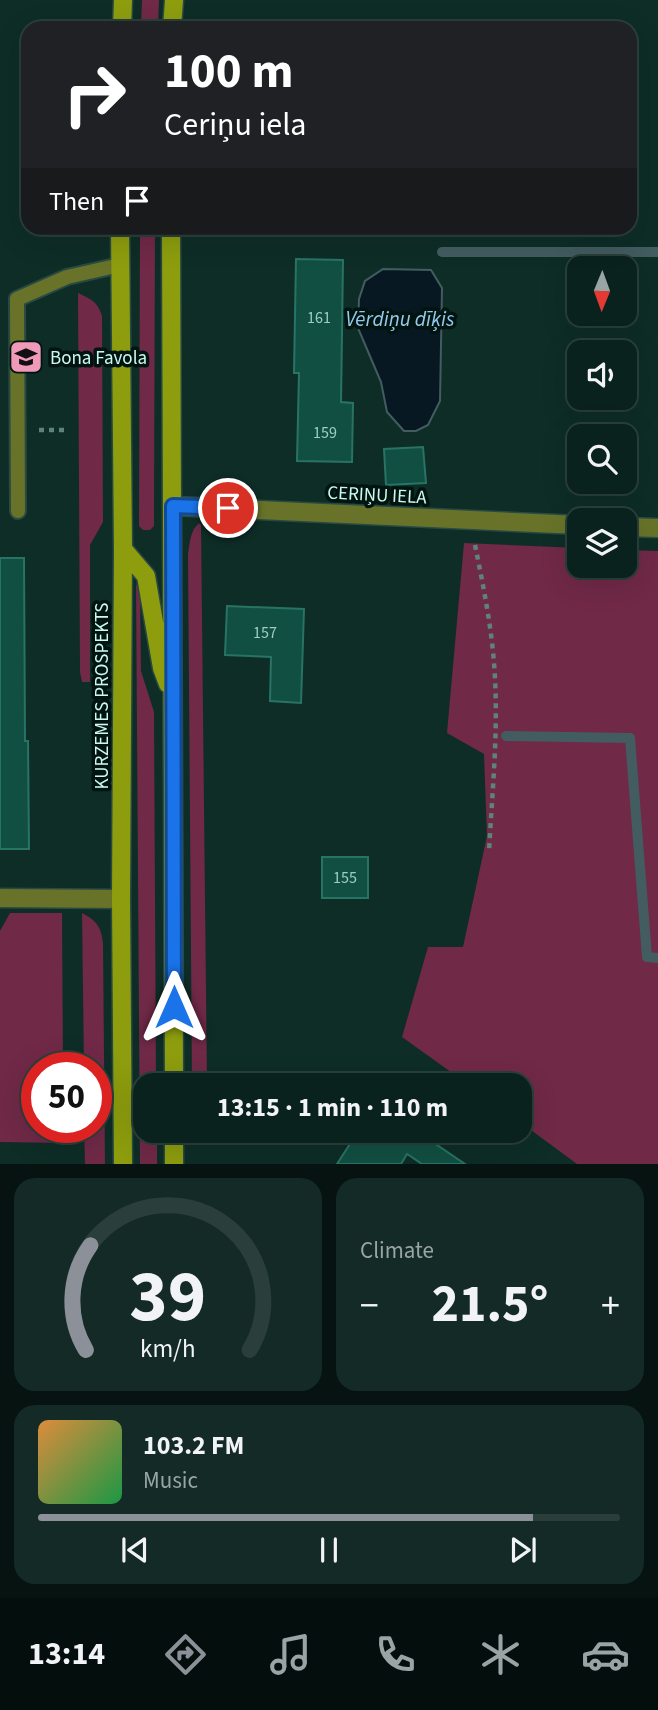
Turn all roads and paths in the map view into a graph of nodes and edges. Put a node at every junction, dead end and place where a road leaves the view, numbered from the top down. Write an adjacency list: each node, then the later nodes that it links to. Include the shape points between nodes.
1 (123, 0): 3 (main road)
2 (174, 0): 4 (main road)
3 (122, 21)
4 (172, 21)
5 (120, 235): 7 (main road, KURZEMES PROSPEKTS)
6 (171, 235): 10 (main road)
7 (120, 265): 11 (lane, via 67,277 17,299); 16 (main road, KURZEMES PROSPEKTS)
8 (51, 430): 9 (path)
9 (69, 430)
10 (173, 506): 12 (street, CERIŅU IELA); 17 (main road)
11 (18, 511)
12 (471, 520): 13 (street, CERIŅU IELA); 18 (path, via 495,678)
13 (567, 524)
14 (637, 527): 15 (street)
15 (658, 528)
16 (123, 549): 17 (main road, via 146,576 162,668); 20 (main road, KURZEMES PROSPEKTS)
17 (174, 693): 21 (main road)
18 (489, 852)
19 (0, 898): 20 (street)
20 (121, 900): 23 (main road, KURZEMES PROSPEKTS)
21 (174, 1073)
22 (174, 1143): 24 (main road)
23 (123, 1164)
24 (174, 1164)

